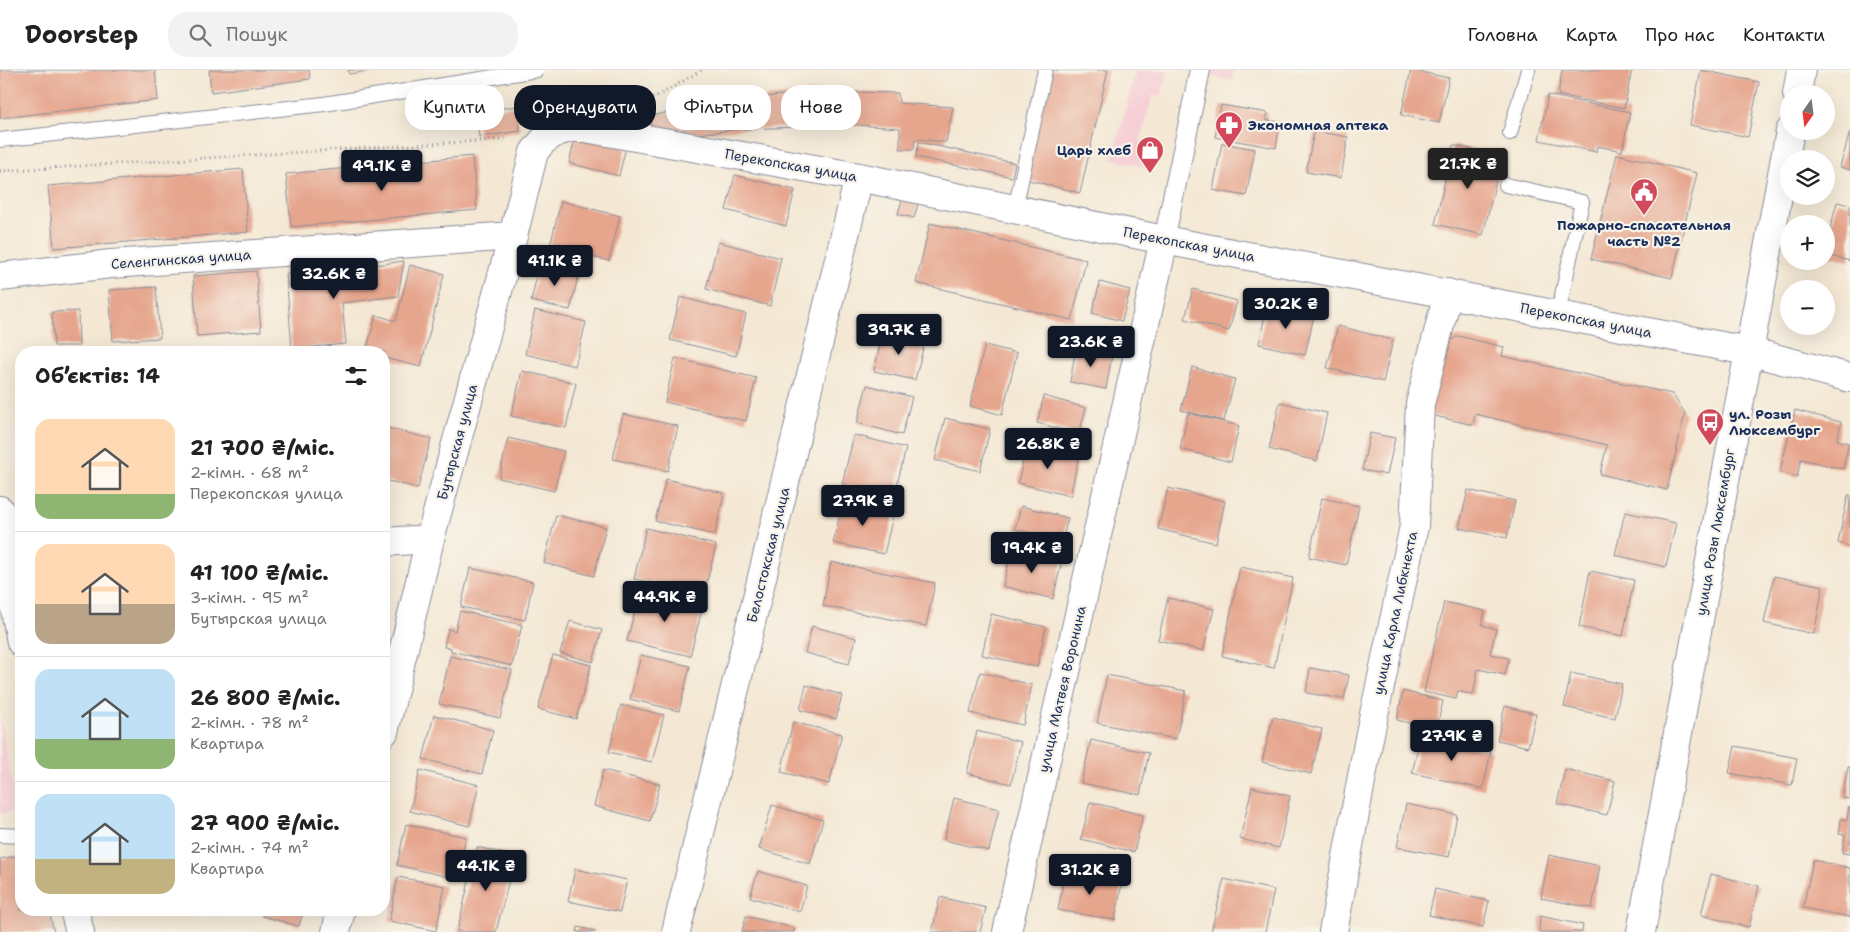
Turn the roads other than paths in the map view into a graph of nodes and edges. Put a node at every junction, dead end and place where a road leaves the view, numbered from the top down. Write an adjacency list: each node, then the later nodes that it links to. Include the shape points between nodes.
1 (537, 70): 8 (lane, via 324,104)
2 (1045, 70): 13 (lane)
3 (1200, 70): 15 (street)
4 (1528, 70): 7 (lane)
5 (1801, 70): 6 (street)
6 (1798, 85)
7 (1510, 133)
8 (0, 140)
9 (1788, 140): 19 (street, улица Розы Люксембург)
10 (541, 144): 11 (street, Перекопская улица, via 556,132 585,128); 14 (street, Бутырская улица)
11 (859, 177): 13 (street, Перекопская улица); 33 (street, Белостокская улица)
12 (1506, 185): 18 (lane, via 1582,202)
13 (1015, 209): 15 (street, Перекопская улица)
14 (513, 236): 16 (street, Селенгинская улица, via 111,264); 22 (street, Бутырская улица)
15 (1164, 240): 17 (street, Перекопская улица); 34 (street, улица Матвея Воронина)
16 (0, 276)
17 (1448, 293): 18 (street, Перекопская улица); 35 (street, улица Карла Либкнехта, via 1420,404 1414,526 1369,738)
18 (1558, 314): 19 (street, Перекопская улица)
19 (1748, 351): 20 (street, Перекопская улица); 36 (street, улица Розы Люксембург)
20 (1850, 378)
21 (0, 510): 24 (street)
22 (430, 539): 23 (street); 26 (street, Бутырская улица)
23 (390, 542)
24 (10, 571): 25 (street)
25 (15, 603)
26 (390, 707)
27 (0, 835): 28 (lane)
28 (15, 836)
29 (76, 916): 31 (street)
30 (340, 916): 32 (street)
31 (80, 932)
32 (336, 932)
33 (676, 932)
34 (1007, 932)
35 (1333, 932)
36 (1641, 932)

